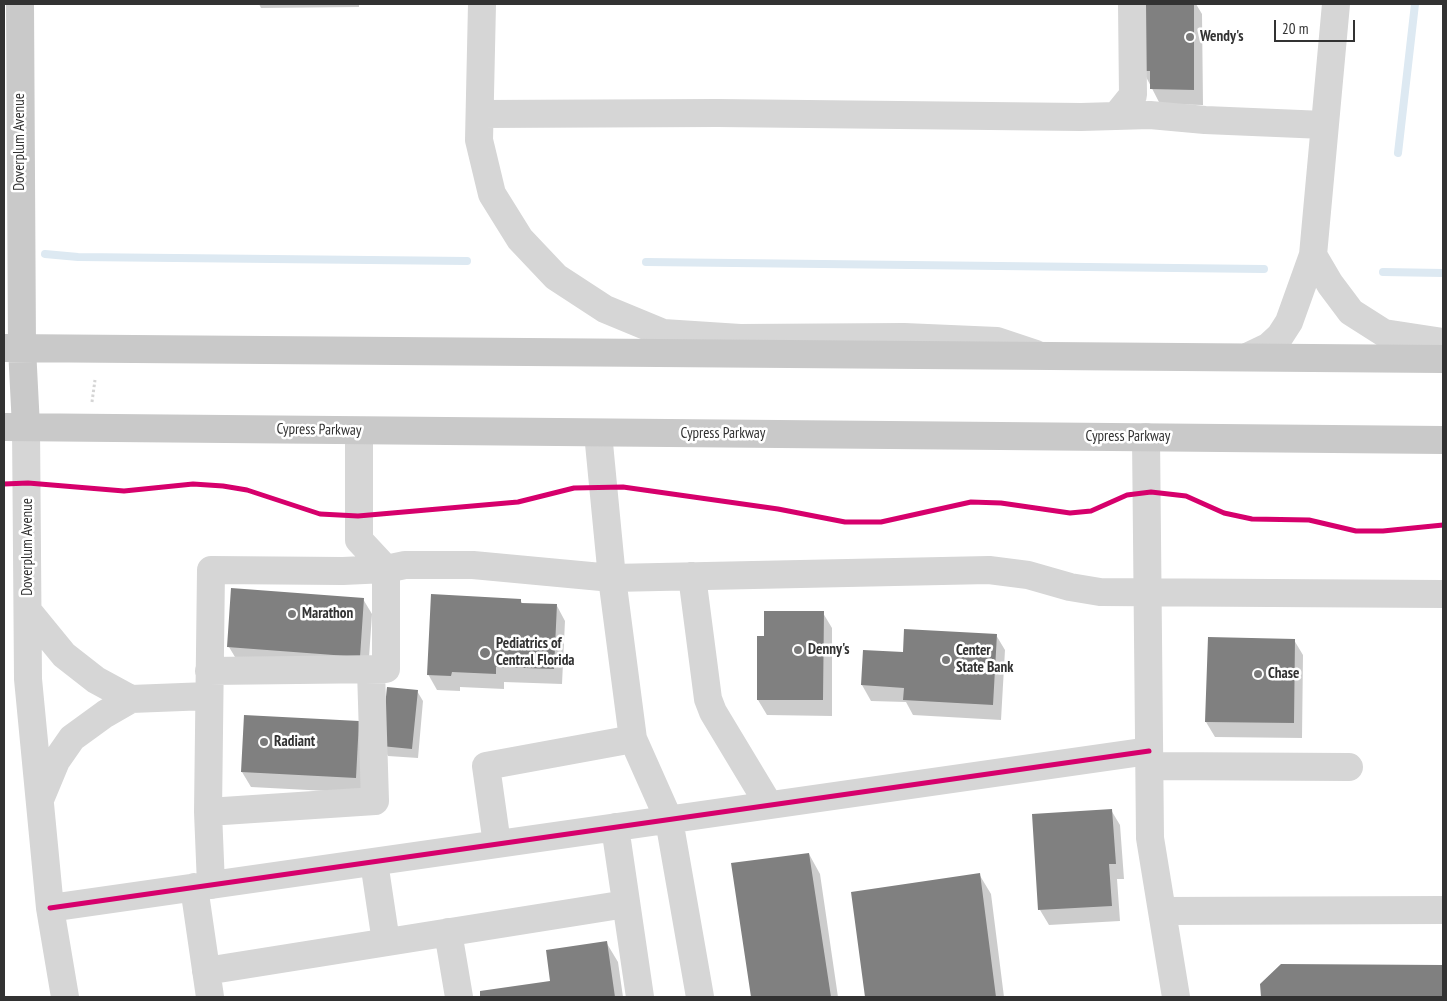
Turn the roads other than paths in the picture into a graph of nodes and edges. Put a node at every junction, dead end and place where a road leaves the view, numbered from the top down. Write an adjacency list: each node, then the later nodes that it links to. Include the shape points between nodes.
1 (20, 4): 10 (main road, Doverplum Avenue)
2 (482, 4): 5 (street)
3 (1132, 4): 6 (street, via 1133,95)
4 (1336, 4): 7 (street)
5 (480, 114): 6 (street); 11 (street, via 479,140 492,194 520,239 556,277 605,309 664,333 740,338 904,337 997,341)
6 (1116, 116): 7 (street)
7 (1324, 125): 8 (street)
8 (1313, 255): 9 (street, via 1351,312 1384,333); 12 (street, via 1289,322 1268,347)
9 (1443, 342)
10 (13, 348): 11 (main road); 14 (main road, Doverplum Avenue)
11 (1042, 356): 12 (main road)
12 (1247, 357): 13 (main road)
13 (1443, 359)
14 (15, 427): 15 (main road, Cypress Parkway); 24 (street, Doverplum Avenue)
15 (359, 431): 16 (main road, Cypress Parkway); 19 (street, via 359,540)
16 (598, 433): 17 (main road, Cypress Parkway); 21 (street)
17 (1146, 437): 18 (main road, Cypress Parkway); 22 (street)
18 (1443, 440)
19 (386, 568): 21 (street, via 473,565); 25 (street, via 386,669); 26 (street, via 343,571 211,570)
20 (692, 576): 21 (street); 22 (street, via 989,570 1028,575 1084,590); 32 (street, via 708,699)
21 (612, 578): 28 (street)
22 (1147, 593): 23 (street); 29 (street)
23 (1443, 594)
24 (28, 611): 27 (street, via 64,655 96,680); 31 (street, Doverplum Avenue, via 28,679)
25 (371, 670): 26 (street); 33 (street, via 375,801)
26 (208, 683): 27 (street); 33 (street)
27 (131, 699): 31 (street, via 72,738 56,761)
28 (633, 739): 34 (street); 36 (street, via 486,766)
29 (1149, 758): 30 (street); 32 (street); 42 (street, via 1150,838)
30 (1349, 767)
31 (39, 801): 40 (street, Doverplum Avenue)
32 (769, 805): 34 (street)
33 (208, 812): 38 (street)
34 (669, 820): 35 (street); 50 (street)
35 (615, 827): 36 (street); 39 (street)
36 (497, 844): 37 (street)
37 (374, 862): 38 (street); 44 (street)
38 (203, 886): 40 (street); 45 (street)
39 (626, 904): 43 (street); 49 (street)
40 (50, 908): 46 (street, Doverplum Avenue)
41 (1443, 910): 42 (street)
42 (1164, 911): 51 (street)
43 (448, 932): 44 (street); 48 (street)
44 (386, 942): 45 (street)
45 (206, 971): 47 (street)
46 (65, 997)
47 (210, 997)
48 (459, 997)
49 (640, 997)
50 (700, 997)
51 (1176, 997)

